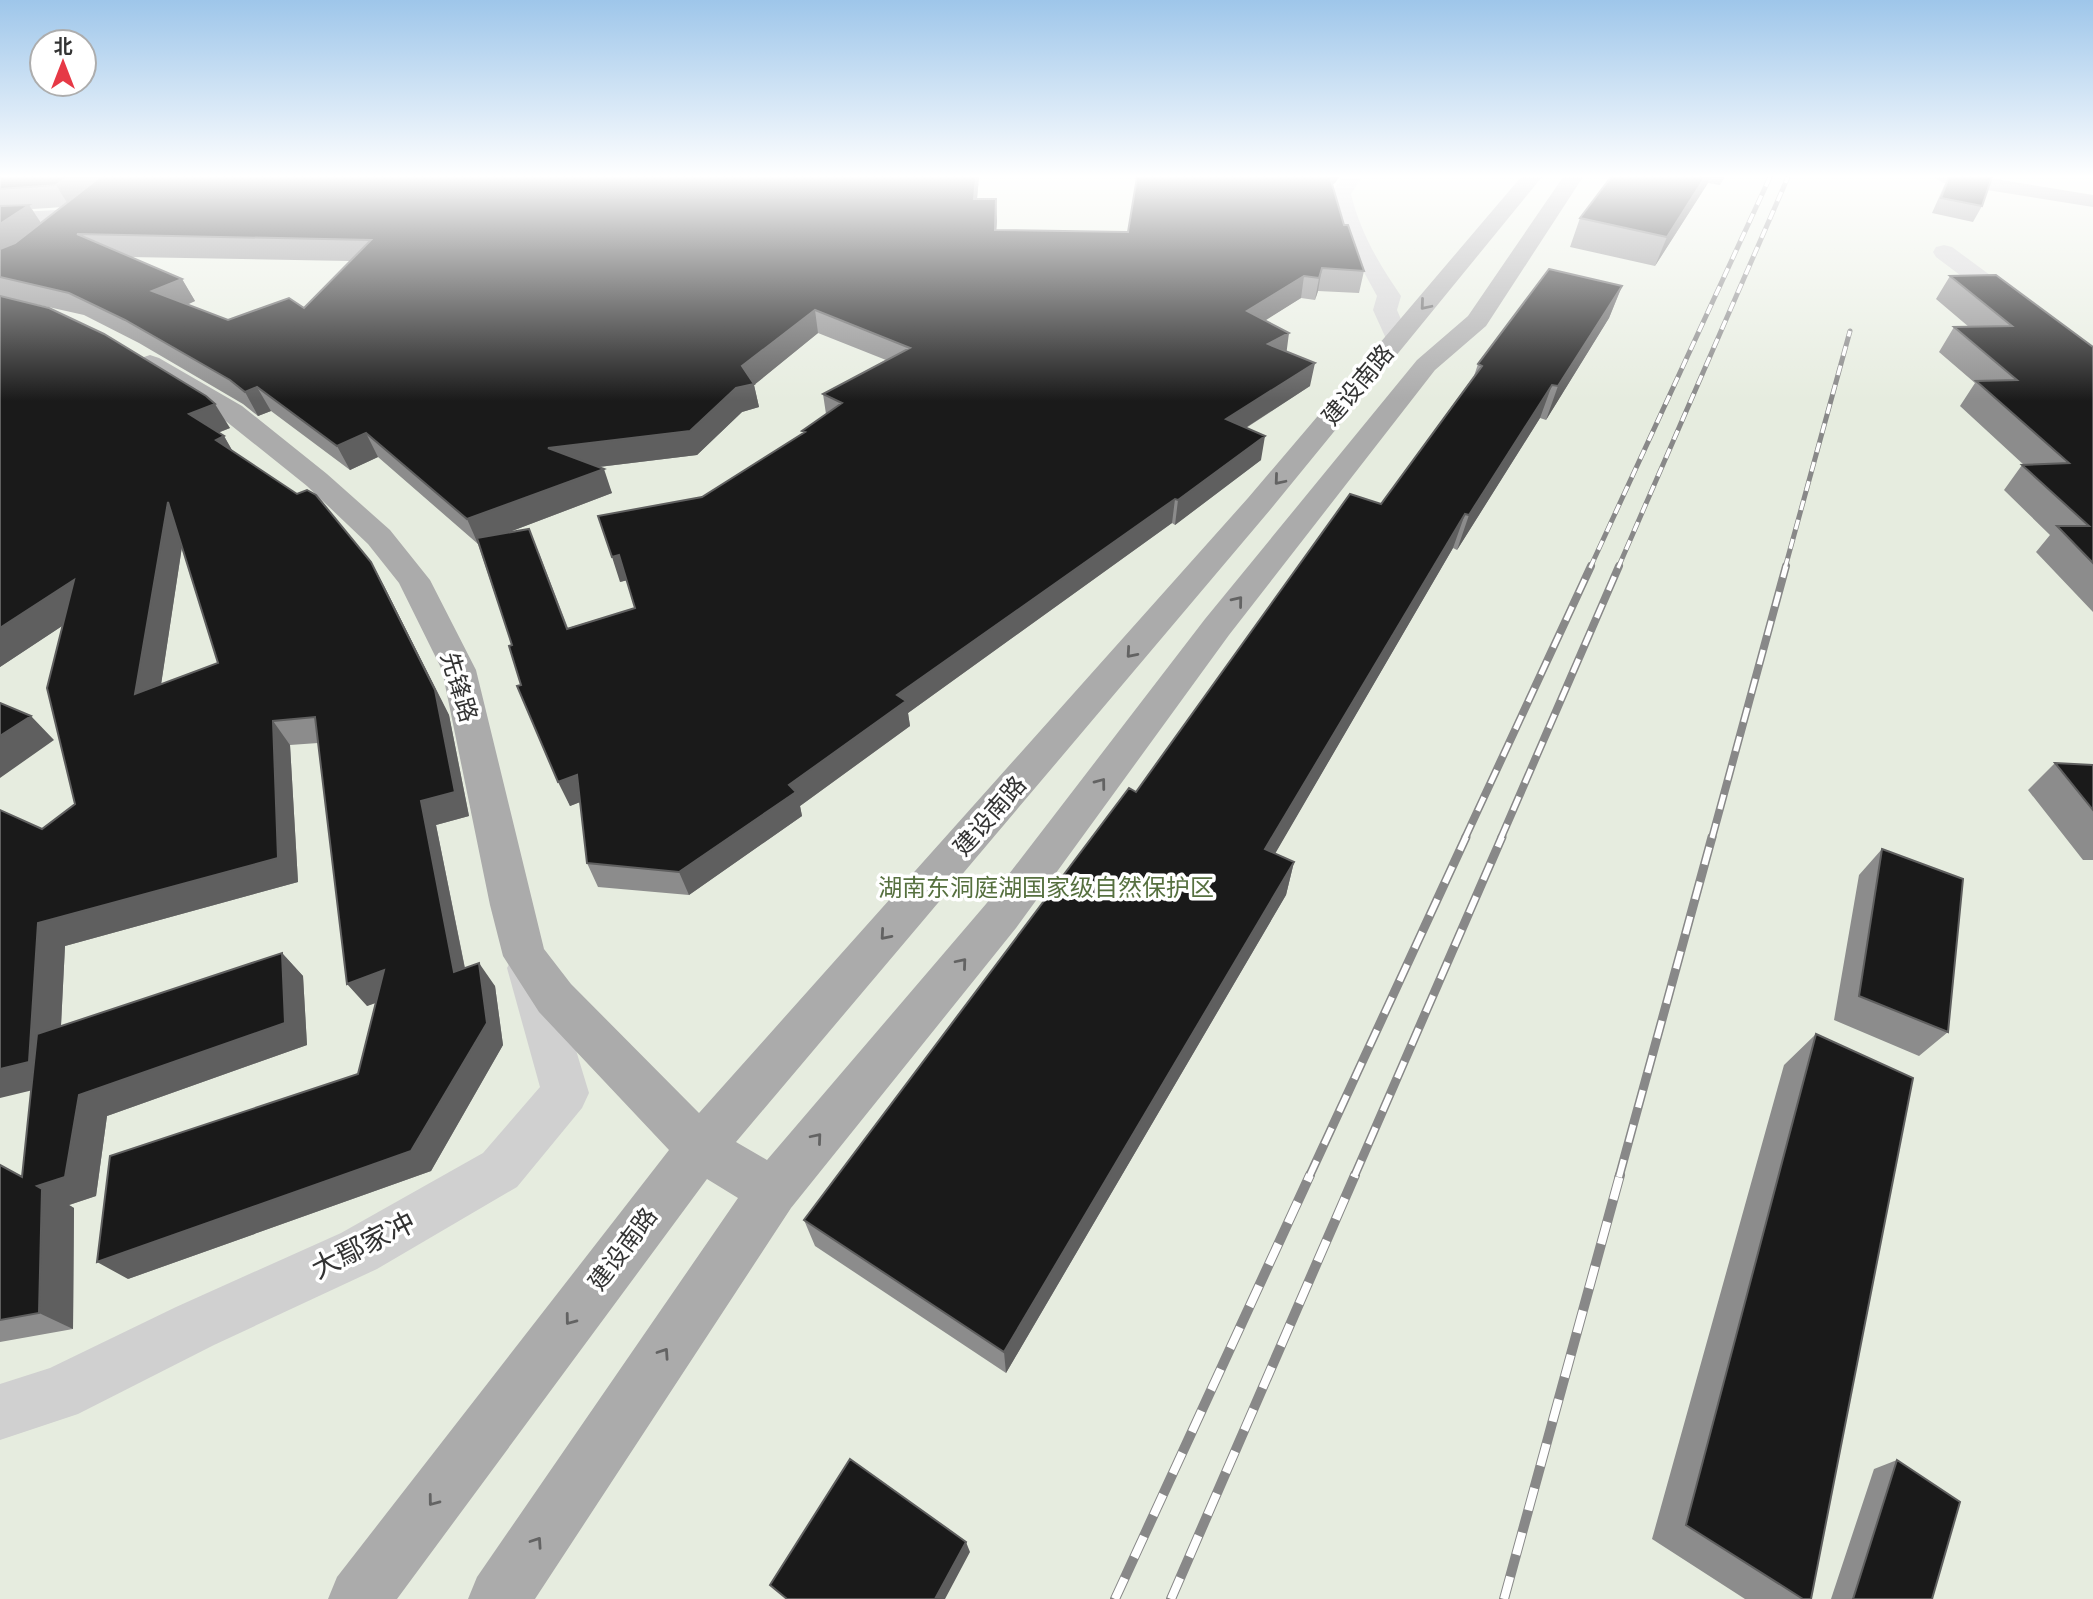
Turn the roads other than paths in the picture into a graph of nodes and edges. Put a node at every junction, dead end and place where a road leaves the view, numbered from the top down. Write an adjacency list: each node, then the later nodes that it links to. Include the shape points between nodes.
1 (1363, 252): 5 (street, via 1389,296 1385,310)
2 (1469, 252): 5 (main road, 建设南路, one-way to 5)
3 (1523, 252): 10 (main road, 建设南路, one-way to 3, via 1001,916 1217,627 1426,365 1477,321)
4 (1944, 252): 7 (street)
5 (1397, 338): 9 (main road, 建设南路, one-way to 9, via 1005,800)
6 (118, 345): 8 (main road, 先锋路, via 243,420 379,537 414,580 459,670)
7 (2093, 363)
8 (525, 956): 9 (main road, 先锋路, via 555,998); 11 (street, 大鄢家冲, via 565,1093 500,1170 359,1251 58,1394)
9 (700, 1148): 10 (main road, 先锋路); 12 (main road, 建设南路, one-way to 12)
10 (773, 1191): 13 (main road, 建设南路, one-way to 10)
11 (0, 1412)
12 (359, 1599)
13 (499, 1599)

